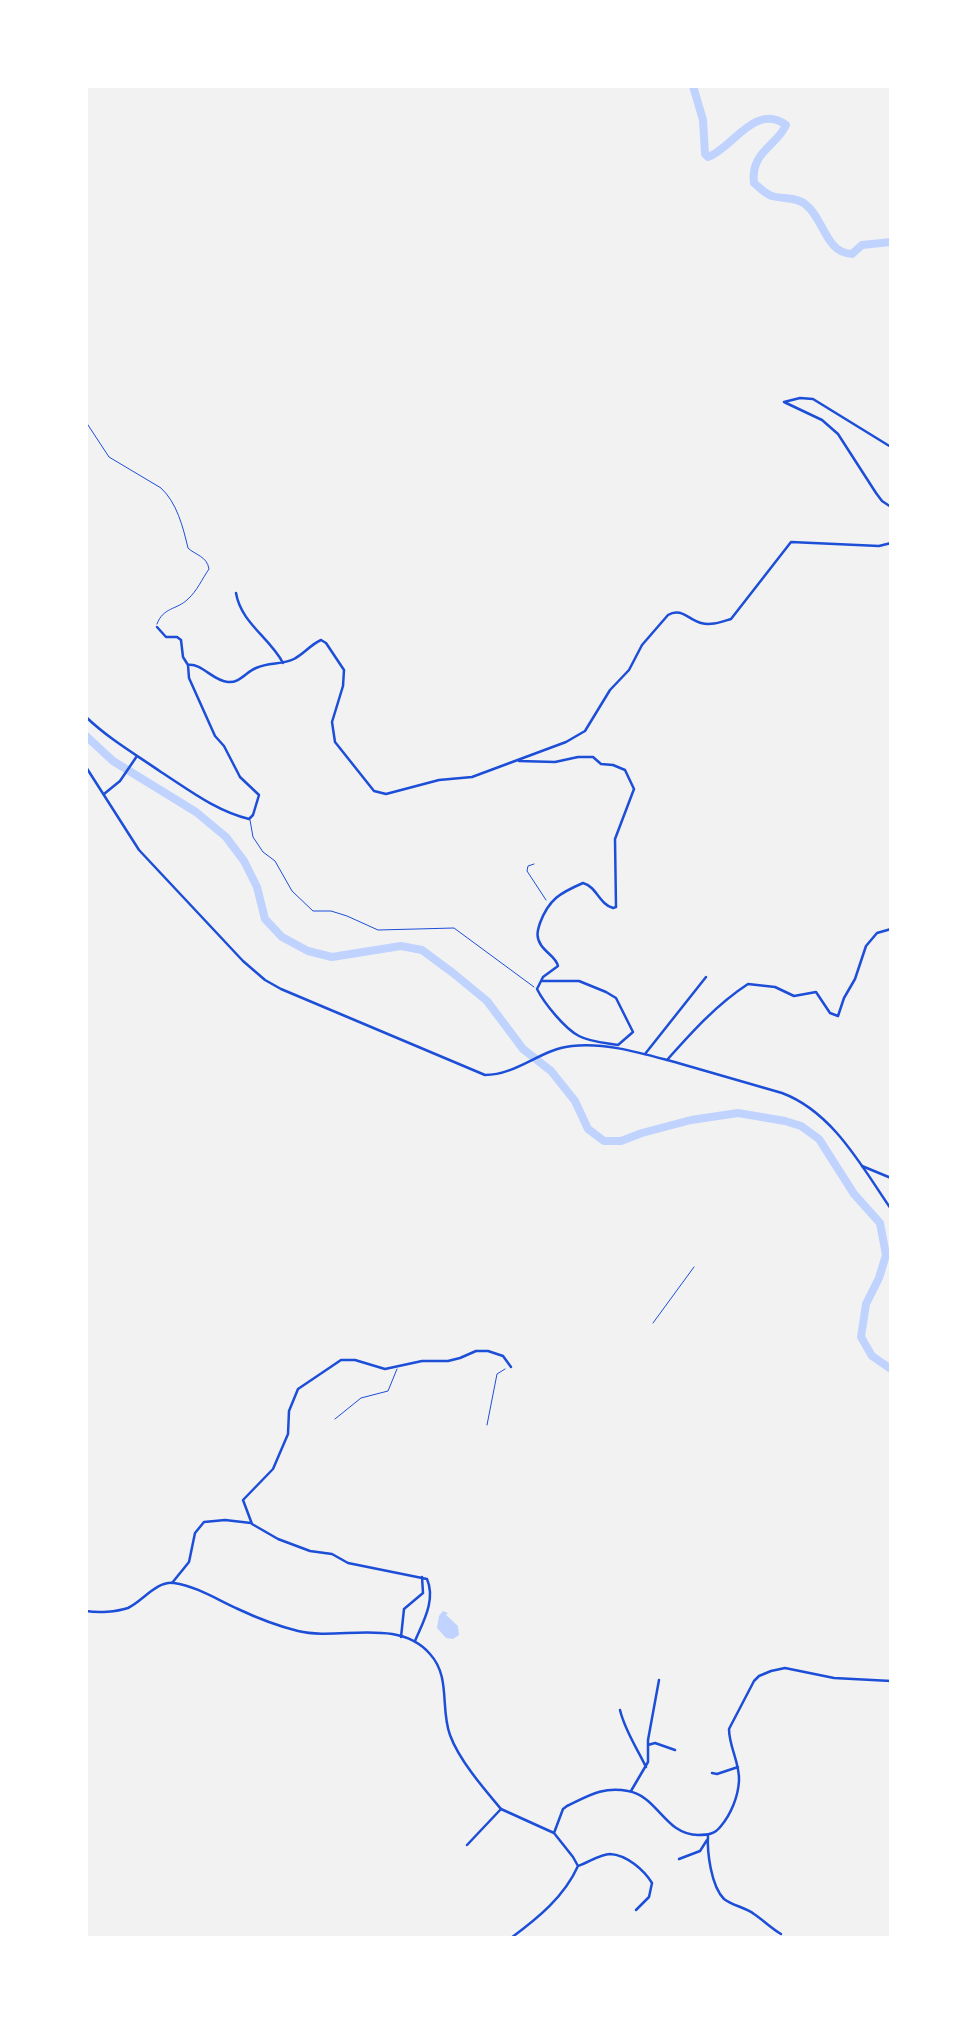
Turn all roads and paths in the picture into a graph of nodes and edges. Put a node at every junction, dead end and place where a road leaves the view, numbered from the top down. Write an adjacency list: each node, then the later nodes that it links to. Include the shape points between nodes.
1 (86, 422): 6 (lane, via 109,457 168,495 183,523 188,548 208,564 190,598 161,614)
2 (891, 447): 3 (street, via 813,399 784,402 822,420 838,434 881,500)
3 (891, 507)
4 (891, 543): 11 (street, via 792,542 731,619 704,624 673,612 647,639 585,731)
5 (236, 593): 7 (street, via 244,615)
6 (157, 626): 8 (street, via 166,637 181,640)
7 (283, 663): 8 (street, via 259,666 238,681 226,683); 11 (street, via 321,640 328,645 344,670 332,722 335,742 381,794 472,777)
8 (188, 665): 14 (street, via 189,678 215,736 259,796)
9 (86, 717): 10 (street, via 109,739)
10 (138, 756): 13 (street); 14 (street, via 204,799)
11 (516, 760): 16 (street, via 555,762 593,757 625,770 634,789 615,839 616,907 605,904 583,883)
12 (86, 767): 13 (street)
13 (104, 794): 21 (street, via 139,850 243,961 298,998 479,1073 513,1070 569,1046)
14 (248, 819): 20 (lane, via 263,852 313,911 331,911 378,930 454,928)
15 (534, 864): 16 (path, via 527,871)
16 (546, 906): 19 (street, via 537,934 558,966)
17 (891, 929): 23 (street, via 877,933 866,946 838,1016 830,1013 816,992 794,996 775,987 748,984 732,994)
18 (706, 977): 22 (street)
19 (540, 981): 20 (street); 21 (street, via 579,981 616,998 633,1032)
20 (537, 989): 21 (street, via 578,1036)
21 (617, 1047): 22 (street)
22 (645, 1054): 23 (street)
23 (667, 1060): 24 (street, via 799,1100 822,1116)
24 (862, 1166): 25 (street); 26 (street)
25 (891, 1178)
26 (891, 1209)
27 (694, 1267): 28 (lane)
28 (653, 1323)
29 (398, 1366): 30 (street, via 460,1359 476,1351 499,1354); 31 (lane, via 388,1391 361,1398); 33 (street, via 384,1369 341,1360 298,1389 289,1411 288,1434 273,1469 243,1500)
30 (511, 1367): 32 (path, via 498,1372)
31 (335, 1419)
32 (487, 1425)
33 (247, 1515): 34 (street); 35 (street)
34 (243, 1521): 35 (street); 37 (street, via 204,1522 195,1533 188,1562)
35 (252, 1524): 36 (street, via 278,1539 332,1553 348,1563)
36 (422, 1577): 39 (street, via 423,1593 404,1609); 40 (street, via 429,1583 431,1598)
37 (172, 1583): 38 (street, via 127,1608); 39 (street, via 298,1631)
38 (86, 1611)
39 (401, 1637): 40 (street)
40 (415, 1641): 52 (street, via 431,1654 443,1676 447,1726 454,1744)
41 (659, 1680): 46 (street)
42 (891, 1681): 48 (street, via 834,1678 785,1668 759,1676 729,1729)
43 (620, 1710): 49 (street)
44 (658, 1737): 45 (street)
45 (654, 1743): 46 (street); 47 (street)
46 (648, 1745): 49 (street)
47 (675, 1750)
48 (738, 1767): 50 (street); 54 (street, via 731,1812)
49 (646, 1768): 51 (street)
50 (712, 1773)
51 (631, 1791): 53 (street, via 597,1790 567,1806); 54 (street, via 674,1829)
52 (501, 1809): 53 (street); 55 (street)
53 (554, 1833): 57 (street)
54 (708, 1837): 56 (street, via 700,1852); 59 (street, via 711,1870 721,1895)
55 (467, 1845)
56 (679, 1859)
57 (578, 1866): 58 (street, via 609,1854 646,1873 652,1883 649,1897); 60 (street, via 553,1903)
58 (636, 1910)
59 (781, 1934)
60 (511, 1938)

